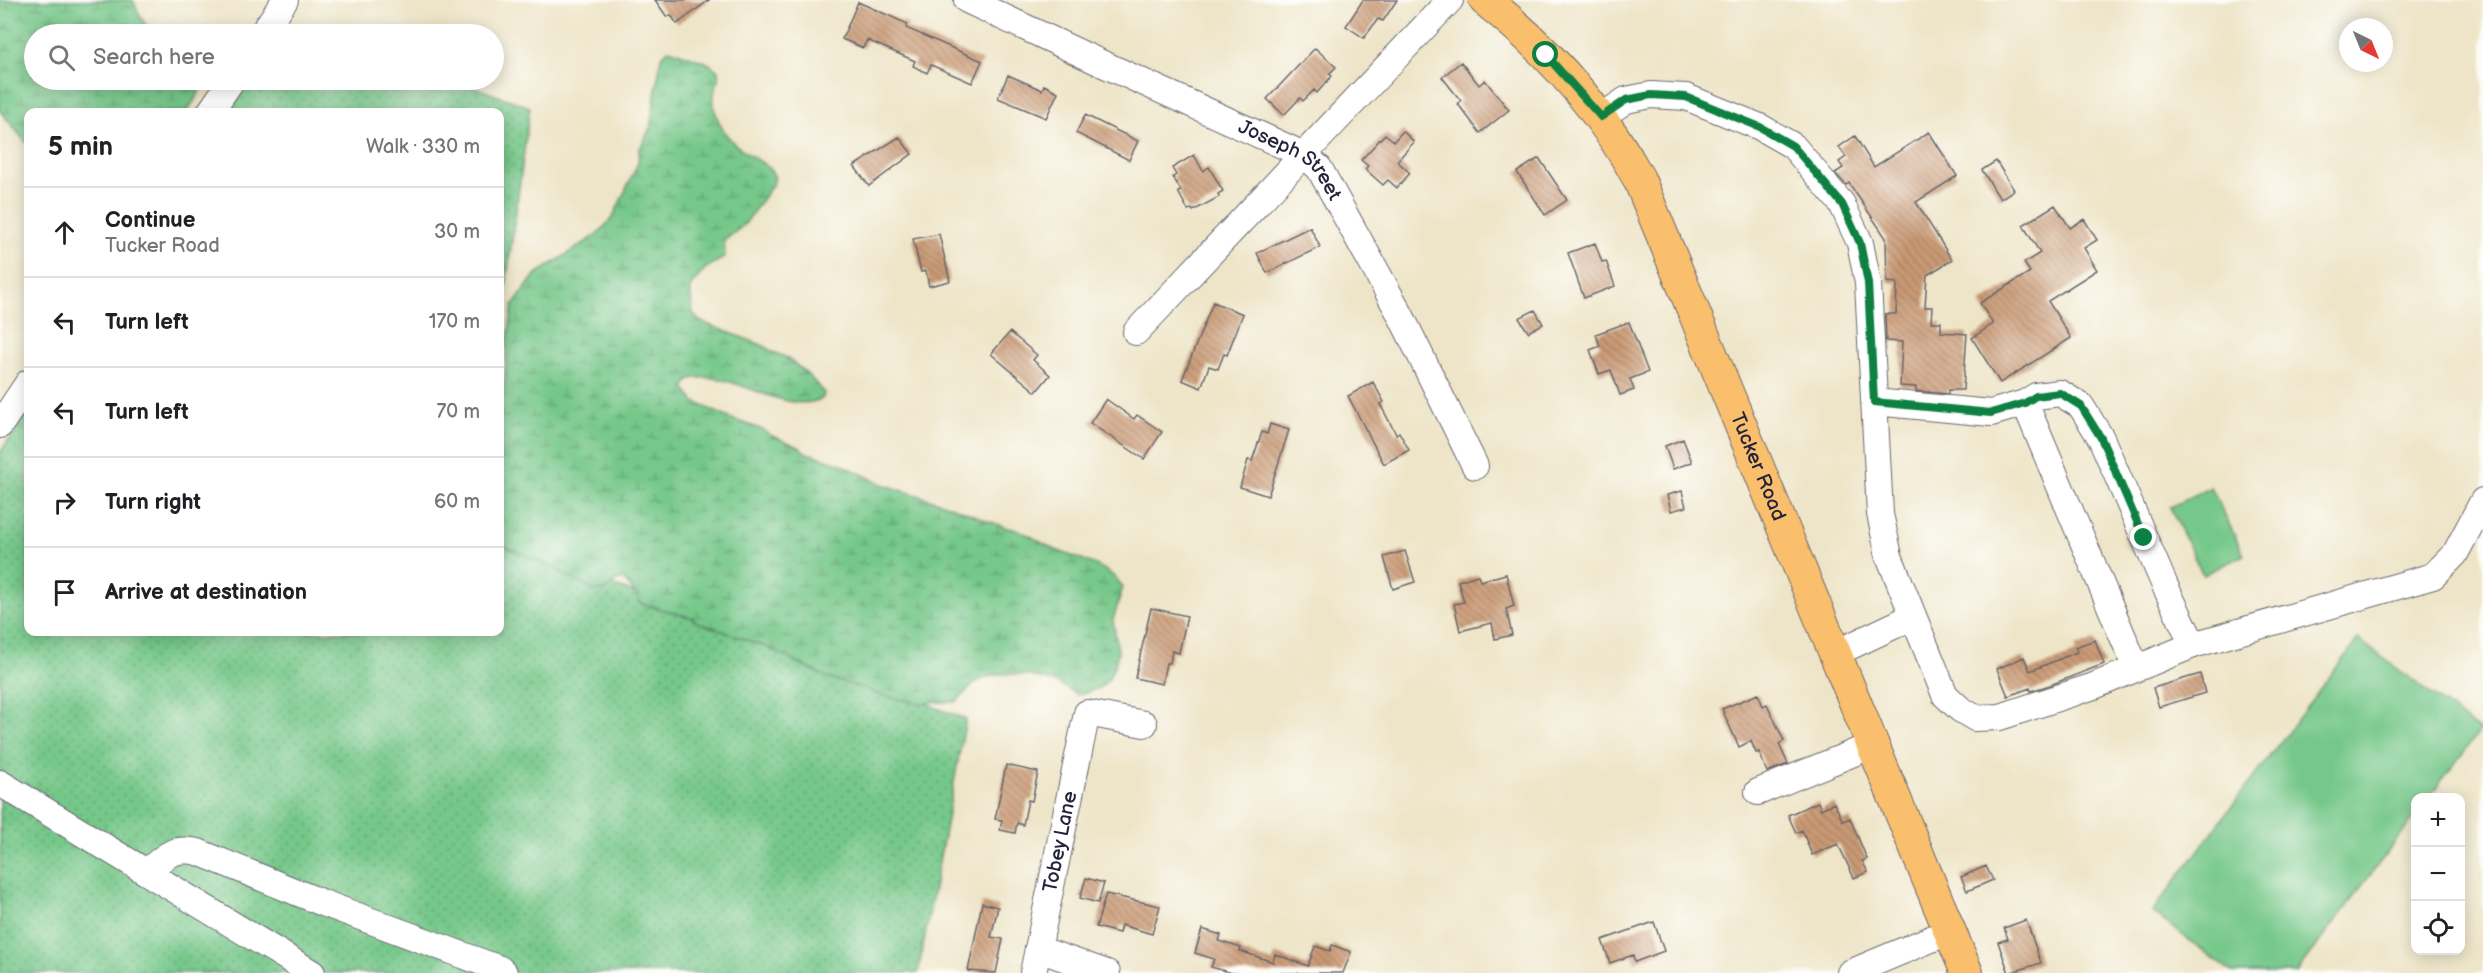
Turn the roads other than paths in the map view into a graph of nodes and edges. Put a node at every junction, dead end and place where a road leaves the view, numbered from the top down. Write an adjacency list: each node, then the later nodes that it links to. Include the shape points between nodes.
1 (285, 0): 5 (street)
2 (967, 0): 9 (street, Joseph Street)
3 (1450, 0): 9 (street)
4 (1485, 0): 8 (main road, Tucker Road, via 1540,49)
5 (269, 24)
6 (225, 90): 7 (street)
7 (213, 108)
8 (1601, 117): 12 (street, via 1626,100 1651,95 1686,97 1760,127 1793,146 1842,204 1860,243 1868,283); 19 (main road, Tucker Road, via 1646,194)
9 (1304, 155): 10 (street); 15 (street, Joseph Street, via 1319,168 1400,314)
10 (1136, 332)
11 (24, 389): 14 (street)
12 (1874, 402): 13 (street, via 1991,413); 17 (street, via 1880,514 1889,556)
13 (2025, 403): 18 (street, via 2036,396 2060,393 2081,406 2101,438); 20 (street)
14 (0, 425)
15 (1475, 466)
16 (2483, 501): 18 (street, via 2455,554 2433,576)
17 (1912, 617): 19 (street); 20 (street, via 1945,695 1975,718 2000,717)
18 (2193, 645): 20 (street)
19 (1836, 653): 22 (main road, Tucker Road)
20 (2136, 668)
21 (1144, 724): 27 (street, Tobey Lane, via 1087,713)
22 (1873, 745): 24 (street); 26 (main road, Tucker Road)
23 (0, 783): 25 (street)
24 (1758, 792)
25 (148, 871): 28 (street); 29 (street, via 170,853 183,849 198,852)
26 (1950, 931): 31 (street); 32 (main road, Tucker Road)
27 (1035, 961): 30 (street)
28 (312, 973)
29 (504, 973)
30 (1107, 973)
31 (1850, 973)
32 (1967, 973)

